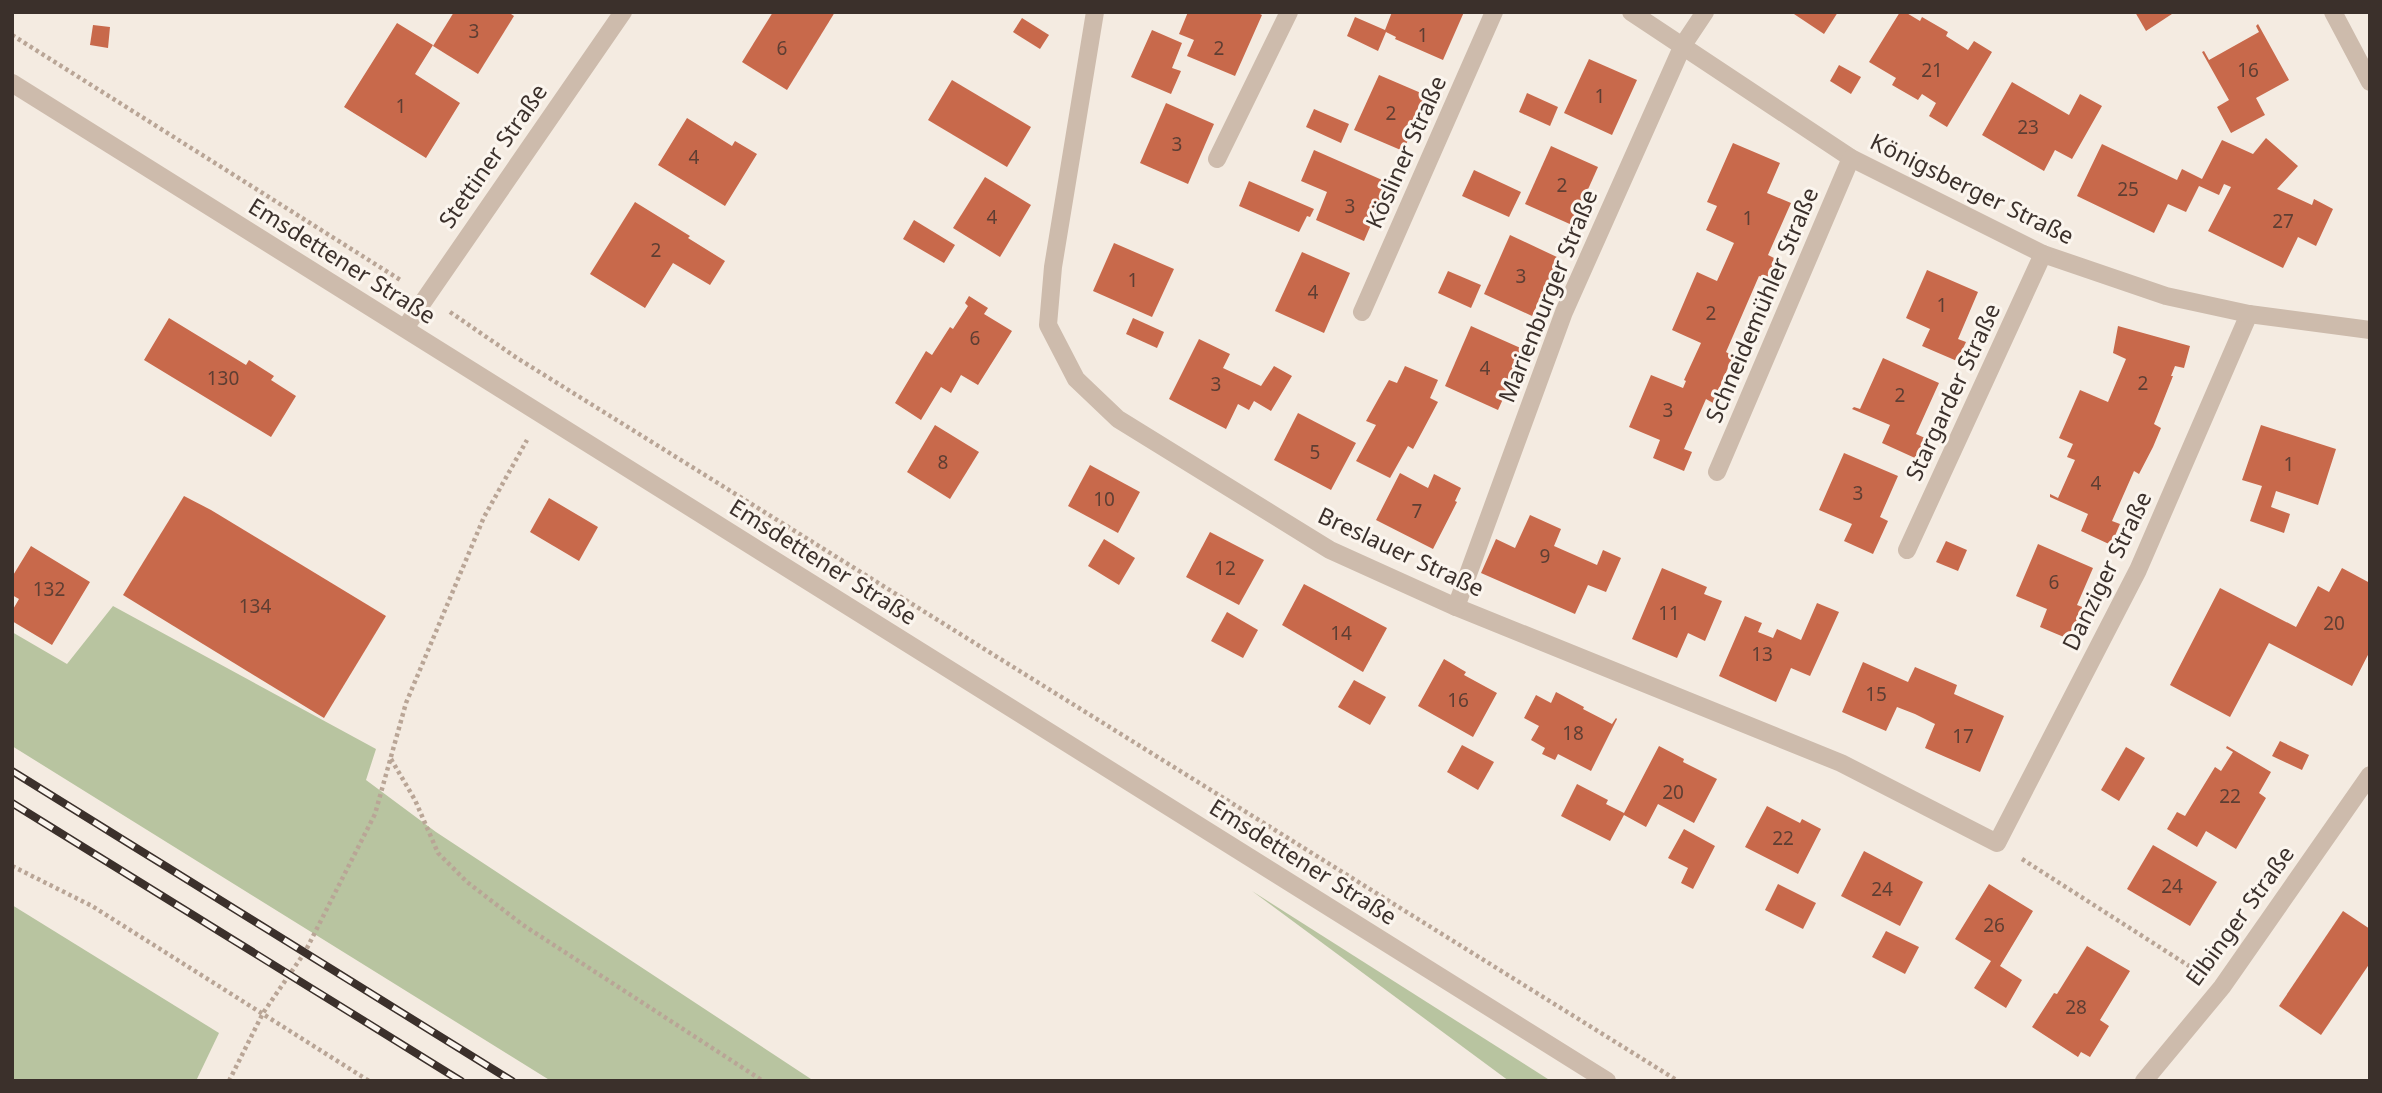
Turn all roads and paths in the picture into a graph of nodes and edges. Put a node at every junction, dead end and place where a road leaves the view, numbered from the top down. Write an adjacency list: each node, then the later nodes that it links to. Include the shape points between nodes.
1 (599, 12): 8 (street)
2 (1095, 12): 24 (street, Breslauer Straße, via 1048,325 1076,379 1118,419 1330,550)
3 (1289, 12): 14 (street)
4 (1494, 12): 17 (street, Kösliner Straße)
5 (1631, 12): 10 (street, Königsberger Straße)
6 (1705, 12): 10 (street, Marienburger Straße)
7 (2333, 12): 11 (street)
8 (619, 18): 16 (street, Stettiner Straße)
9 (12, 35): 16 (path)
10 (1683, 45): 13 (street, Königsberger Straße); 24 (street, Marienburger Straße, via 1564,312)
11 (2370, 82)
12 (12, 83): 19 (street, Emsdettener Straße)
13 (1852, 158): 15 (street, Königsberger Straße); 22 (street, Schneidemühler Straße)
14 (1217, 159)
15 (2043, 254): 18 (street, Königsberger Straße, via 2166,296); 23 (street, Stargarder Straße)
16 (426, 295): 19 (street, Stettiner Straße); 35 (path, via 517,358)
17 (1362, 312)
18 (2249, 314): 20 (street, Königsberger Straße); 27 (street, Danziger Straße, via 2138,570)
19 (405, 328): 21 (street, Emsdettener Straße)
20 (2370, 330)
21 (541, 415): 25 (path, via 484,517 406,703); 34 (street, Emsdettener Straße)
22 (1717, 471)
23 (1907, 550)
24 (1456, 607): 27 (street, Breslauer Straße, via 1841,763)
25 (391, 759): 30 (path, via 369,826 305,952); 33 (path, via 438,853 467,882 523,925)
26 (2370, 775): 29 (street, Elbinger Straße)
27 (1997, 843): 29 (path)
28 (12, 866): 30 (path, via 92,906)
29 (2222, 987): 36 (street, Elbinger Straße)
30 (263, 1013): 31 (path); 32 (path)
31 (229, 1081)
32 (369, 1081)
33 (763, 1081)
34 (1607, 1081)
35 (1678, 1081)
36 (2144, 1081)

